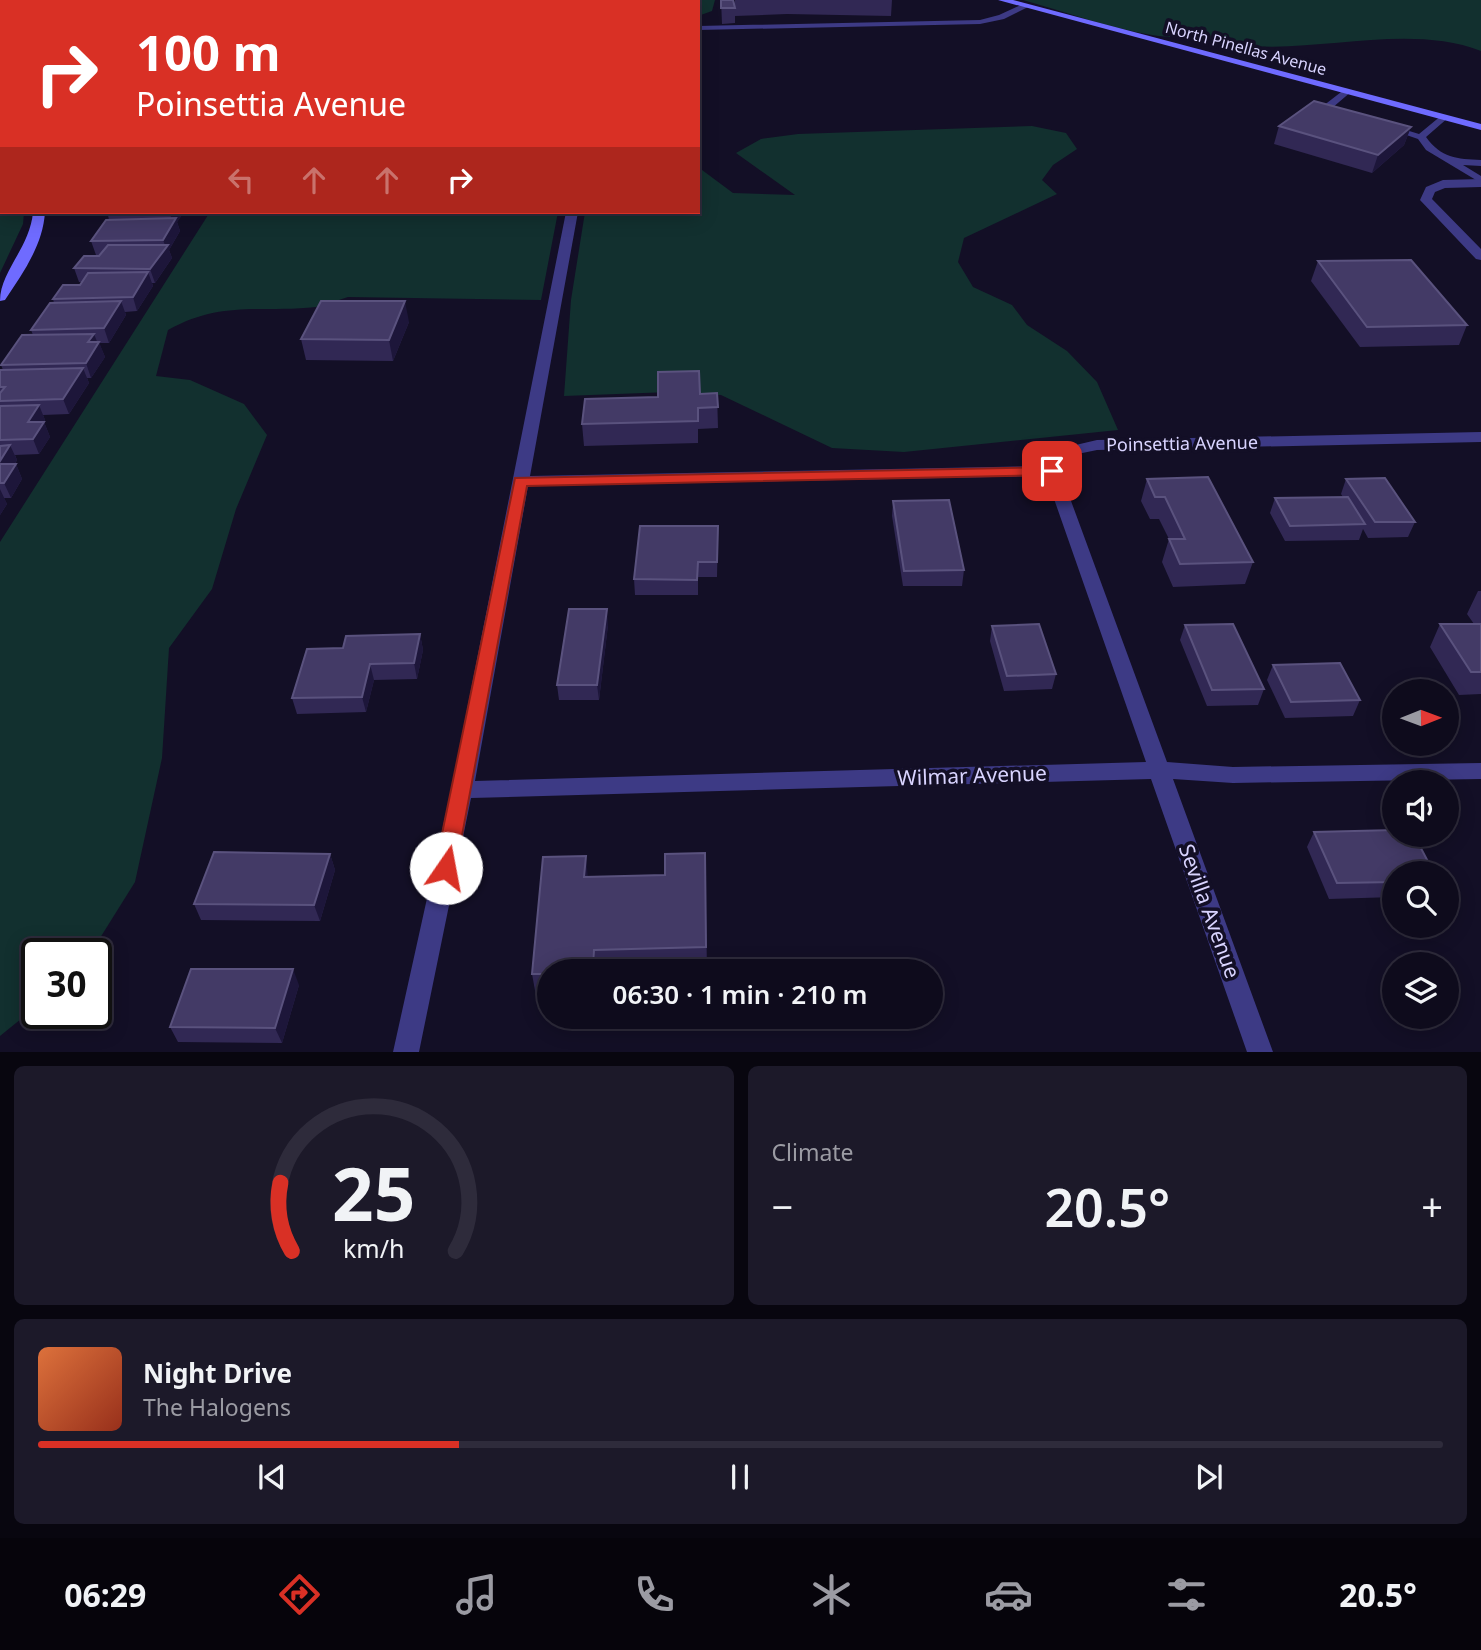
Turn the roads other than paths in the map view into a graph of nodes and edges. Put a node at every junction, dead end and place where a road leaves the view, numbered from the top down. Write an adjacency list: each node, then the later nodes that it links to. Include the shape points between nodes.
1 (1003, 0): 2 (main road, North Pinellas Avenue)
2 (1026, 6): 3 (lane, via 981,22); 4 (main road, North Pinellas Avenue)
3 (700, 28)
4 (1349, 92): 5 (lane, via 1325,108); 6 (main road, North Pinellas Avenue)
5 (1343, 116)
6 (1445, 117): 8 (main road, North Pinellas Avenue); 9 (lane)
7 (1382, 126): 9 (lane)
8 (1481, 127)
9 (1421, 137): 10 (lane, via 1429,148)
10 (1452, 162): 11 (lane); 12 (lane)
11 (1481, 163)
12 (1481, 181): 15 (street, via 1443,184 1430,190 1426,200)
13 (39, 214): 16 (main road, via 23,259)
14 (572, 214): 19 (street)
15 (1481, 256)
16 (0, 297)
17 (1481, 437): 18 (street, Poinsettia Avenue, via 1097,445 1056,454)
18 (1052, 471): 19 (street); 20 (street)
19 (520, 481): 22 (street)
20 (1160, 770): 21 (street, Wilmar Avenue, via 1233,775); 22 (street, Wilmar Avenue); 24 (street, Sevilla Avenue)
21 (1481, 771)
22 (462, 790): 23 (street)
23 (406, 1052)
24 (1260, 1052)

